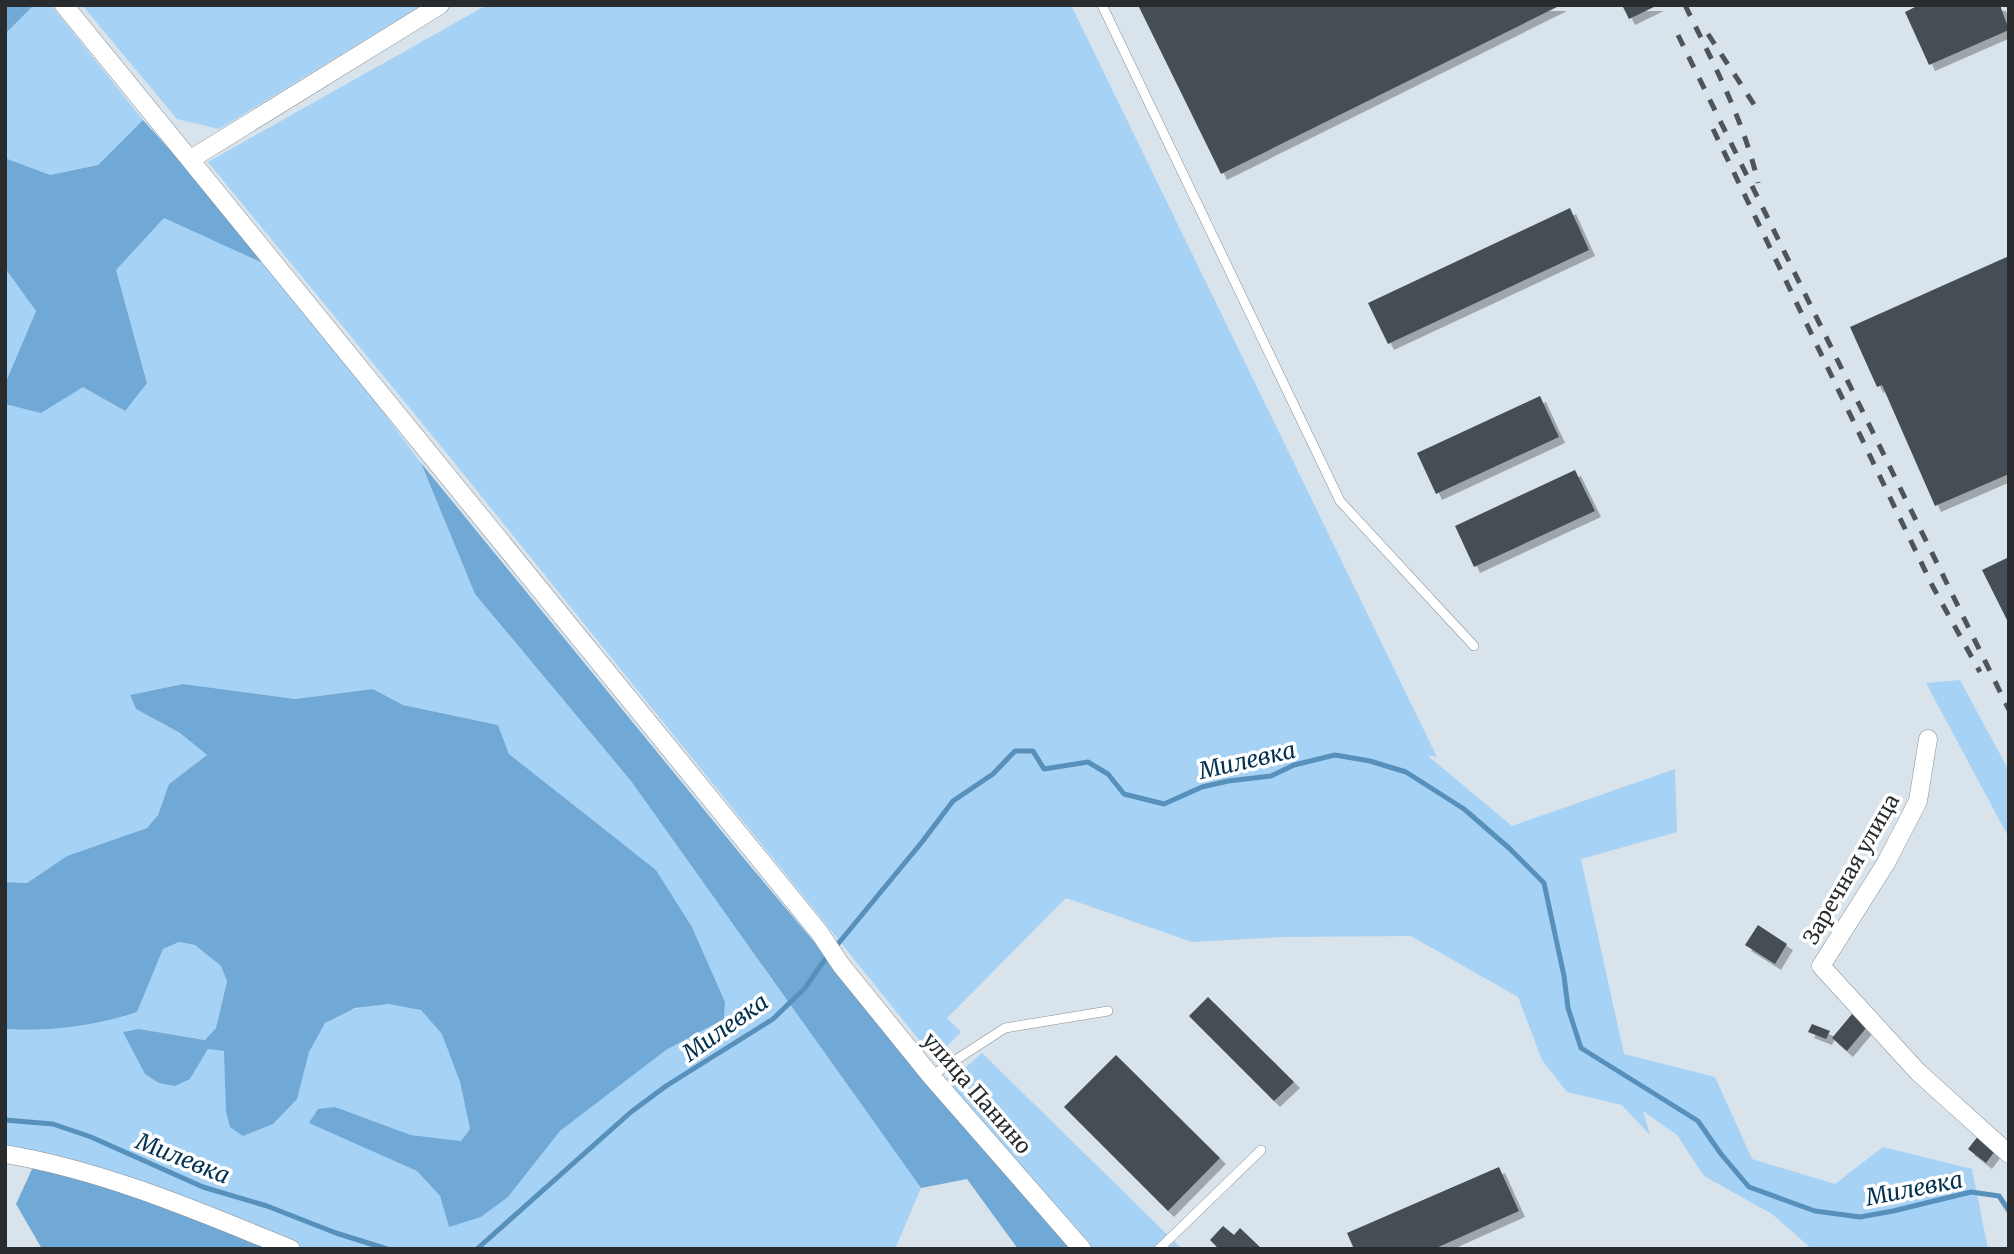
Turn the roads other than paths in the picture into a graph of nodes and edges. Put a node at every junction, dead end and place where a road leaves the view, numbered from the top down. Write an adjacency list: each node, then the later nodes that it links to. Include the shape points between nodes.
1 (64, 5): 4 (street, улица Панино)
2 (440, 5): 4 (street)
3 (1102, 5): 5 (lane, via 1340,500)
4 (191, 159): 8 (street, улица Панино)
5 (1474, 646)
6 (1928, 739): 11 (street, Заречная улица, via 1918,801 1886,863 1821,966 1918,1072)
7 (1108, 1011): 8 (lane, via 1005,1028)
8 (931, 1076): 13 (street, улица Панино)
9 (1261, 1150): 14 (lane)
10 (5, 1154): 12 (street, via 55,1162 163,1197)
11 (2009, 1154)
12 (291, 1249)
13 (1082, 1249)
14 (1159, 1249)

